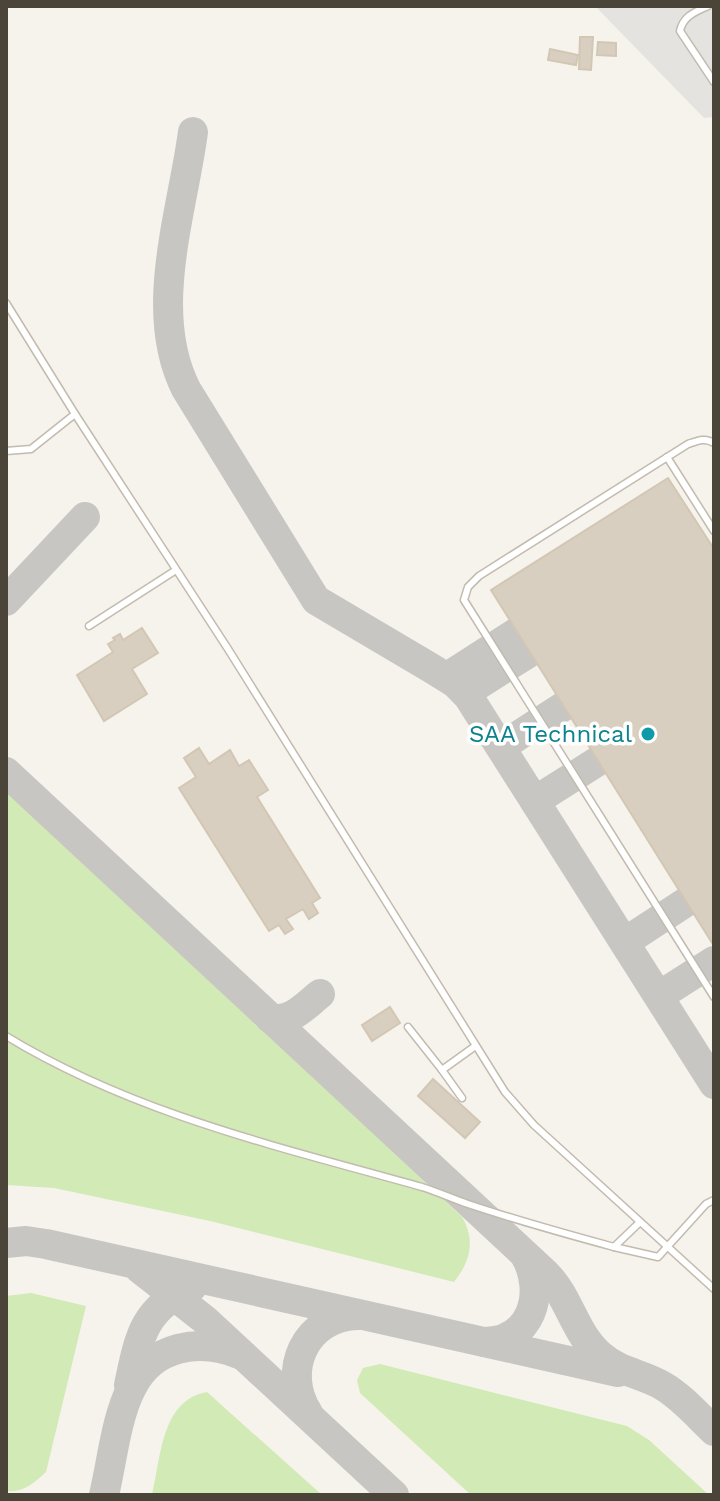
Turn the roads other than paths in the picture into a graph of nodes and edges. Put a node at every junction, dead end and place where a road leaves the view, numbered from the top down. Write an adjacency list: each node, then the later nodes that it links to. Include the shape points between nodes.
1 (708, 6): 2 (lane, via 692,13 680,31)
2 (714, 82)
3 (6, 303): 4 (lane)
4 (75, 414): 6 (lane, via 31,449); 9 (lane)
5 (714, 443): 7 (lane, via 698,440)
6 (6, 451)
7 (667, 457): 8 (lane); 11 (lane, via 479,576 464,600)
8 (714, 531)
9 (176, 570): 10 (lane); 14 (lane)
10 (89, 626)
11 (714, 997)
12 (408, 1027): 15 (lane)
13 (6, 1036): 20 (lane, via 91,1082 179,1116)
14 (474, 1047): 15 (lane); 18 (lane, via 518,1109)
15 (442, 1070): 16 (lane)
16 (462, 1098)
17 (714, 1200): 19 (lane)
18 (640, 1222): 19 (lane); 20 (lane)
19 (666, 1246): 20 (lane, via 658,1257); 21 (lane)
20 (614, 1247)
21 (714, 1289)

